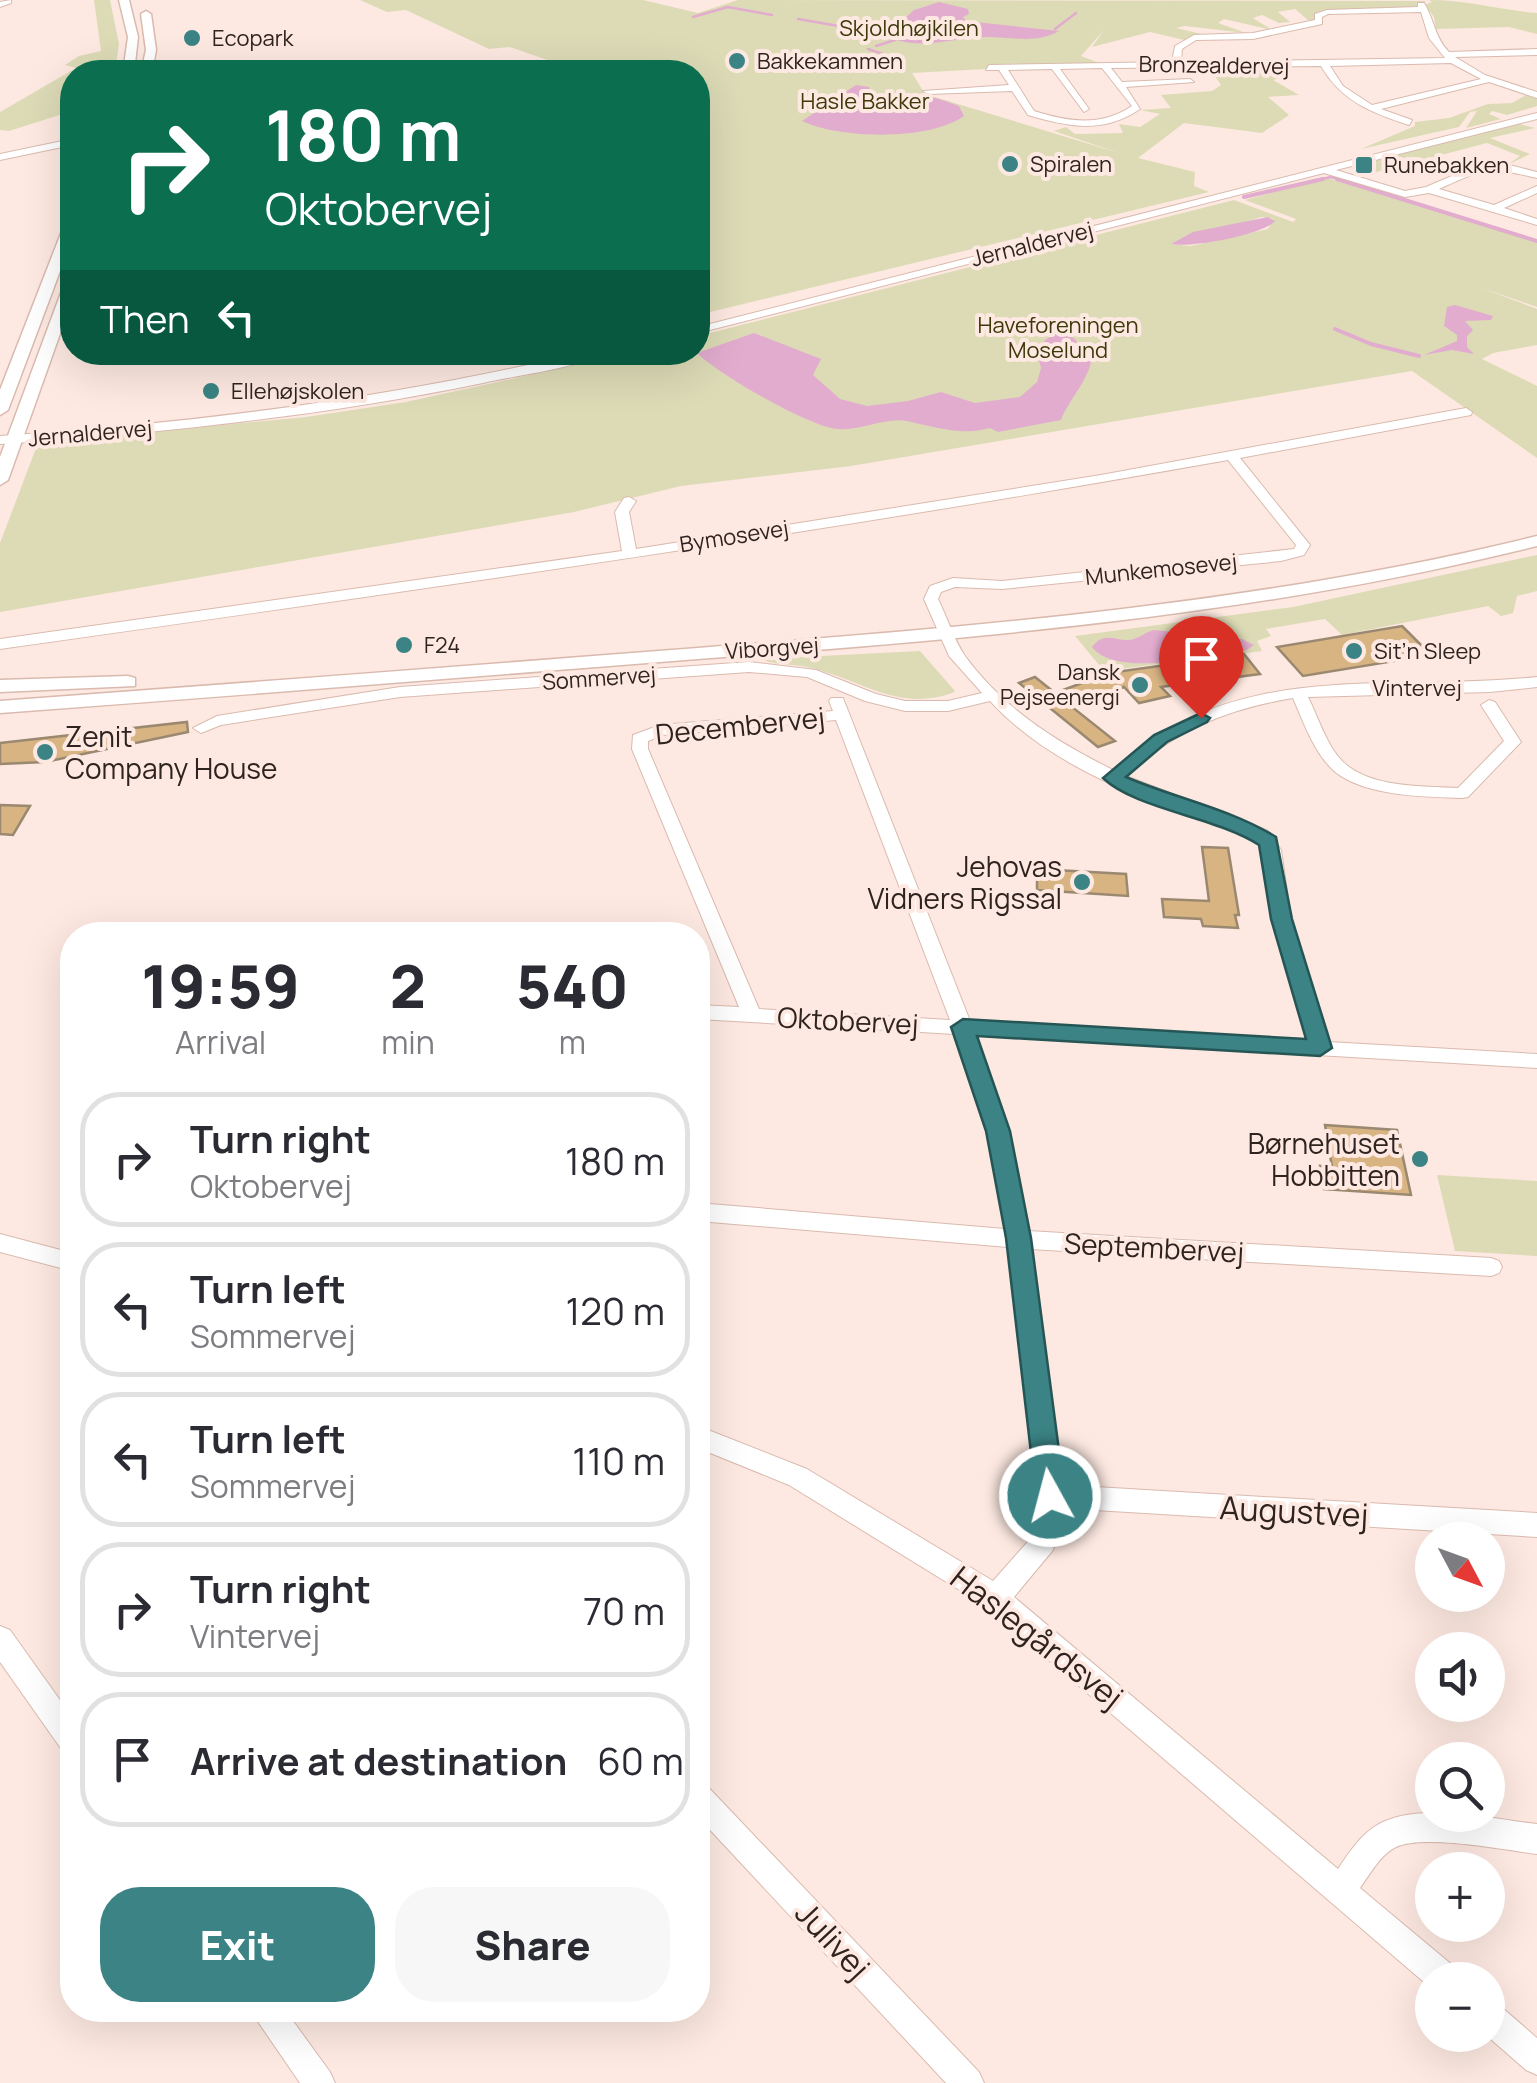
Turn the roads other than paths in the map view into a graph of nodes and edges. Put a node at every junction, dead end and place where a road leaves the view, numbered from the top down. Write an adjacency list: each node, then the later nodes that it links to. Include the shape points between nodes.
1 (124, 0): 5 (main road)
2 (141, 0): 6 (main road)
3 (1537, 52): 4 (street)
4 (1452, 58): 8 (street, Bronzealdervej); 10 (street, via 1436,42 1423,7 1328,12 1319,22 1280,32 1194,38 1178,48); 17 (street, Bronzealdervej)
5 (130, 60)
6 (148, 60)
7 (1104, 65): 9 (street, Bronzealdervej); 10 (street, Bronzealdervej); 14 (street, Bronzealdervej)
8 (1325, 65): 10 (street, Bronzealdervej); 19 (street, Bronzealdervej, via 1339,90)
9 (1054, 66): 12 (street, Bronzealdervej); 20 (street)
10 (1174, 67): 14 (street, Bronzealdervej, via 1193,84)
11 (989, 68): 12 (street, Bronzealdervej)
12 (1002, 68): 15 (street, Bronzealdervej)
13 (1485, 82): 19 (street)
14 (1120, 84): 15 (street, Bronzealdervej, via 1136,108 1106,124 1033,114)
15 (1014, 88): 16 (street)
16 (928, 91)
17 (1537, 95)
18 (1096, 108): 20 (street)
19 (1371, 108): 23 (street, Bronzealdervej)
20 (1084, 109): 21 (street)
21 (1070, 110)
22 (1537, 116): 26 (street, Jernaldervej)
23 (1410, 122)
24 (60, 144): 25 (street)
25 (0, 157)
26 (1325, 170): 29 (street, via 1398,193); 34 (street, Jernaldervej)
27 (1537, 175): 29 (street, via 1482,166)
28 (1537, 189): 30 (street)
29 (1429, 190): 30 (street)
30 (1496, 208): 31 (street)
31 (1537, 222)
32 (60, 254): 36 (main road)
33 (60, 311): 38 (main road)
34 (710, 325)
35 (541, 365): 38 (street, Jernaldervej, via 383,399 180,424)
36 (0, 410)
37 (1466, 412): 39 (street, Bymosevej)
38 (8, 435): 40 (main road)
39 (1231, 456): 44 (street, Bymosevej); 45 (street, Munkemosevej, via 1303,545 1299,552 1002,585 942,584 931,594)
40 (0, 480)
41 (628, 501): 44 (street, via 622,512)
42 (1537, 528): 45 (main road, Viborgvej, via 1350,571 1195,597)
43 (1537, 542): 45 (main road, Viborgvej, via 1271,599 1055,627)
44 (630, 552): 46 (street, Bymosevej)
45 (944, 627): 48 (main road, Viborgvej, via 336,671); 50 (street, via 957,656); 52 (main road, Viborgvej)
46 (0, 644)
47 (1537, 682): 49 (street, Vintervej)
48 (0, 686)
49 (1298, 692): 51 (street, Vintervej, via 1339,768 1380,785 1428,792 1462,793 1513,742); 54 (street, Vintervej, via 1181,727)
50 (993, 696): 53 (street, Sommervej, via 905,706 810,673 749,668 383,694); 54 (street, via 1052,746)
51 (1489, 706)
52 (0, 707)
53 (201, 728)
54 (1112, 778): 58 (street, via 1242,825 1268,842 1282,919)
55 (710, 1013): 56 (street, Oktobervej)
56 (752, 1015): 57 (street, Oktobervej); 57 (street, Decembervej, via 639,739 660,730 839,708)
57 (963, 1027): 58 (street, Oktobervej); 61 (street, via 998,1131)
58 (1320, 1048): 59 (street, Oktobervej)
59 (1537, 1061)
60 (710, 1213): 61 (street, Septembervej)
61 (1018, 1238): 64 (street, Septembervej); 66 (street)
62 (0, 1243): 63 (street)
63 (60, 1259)
64 (1491, 1268)
65 (710, 1443): 68 (street, Haslegårdsvej, via 798,1477)
66 (1050, 1496): 67 (street, Augustvej); 68 (street, via 1044,1542)
67 (1537, 1525)
68 (996, 1598): 73 (street, Haslegårdsvej)
69 (0, 1639): 70 (street)
70 (60, 1723)
71 (710, 1810): 79 (street, Julivej)
72 (1537, 1839): 73 (street, via 1394,1832 1370,1850)
73 (1342, 1890): 74 (street, Haslegårdsvej)
74 (1425, 1962)
75 (275, 2022): 78 (street)
76 (1505, 2031): 77 (street)
77 (1537, 2059)
78 (319, 2083)
79 (968, 2083)

